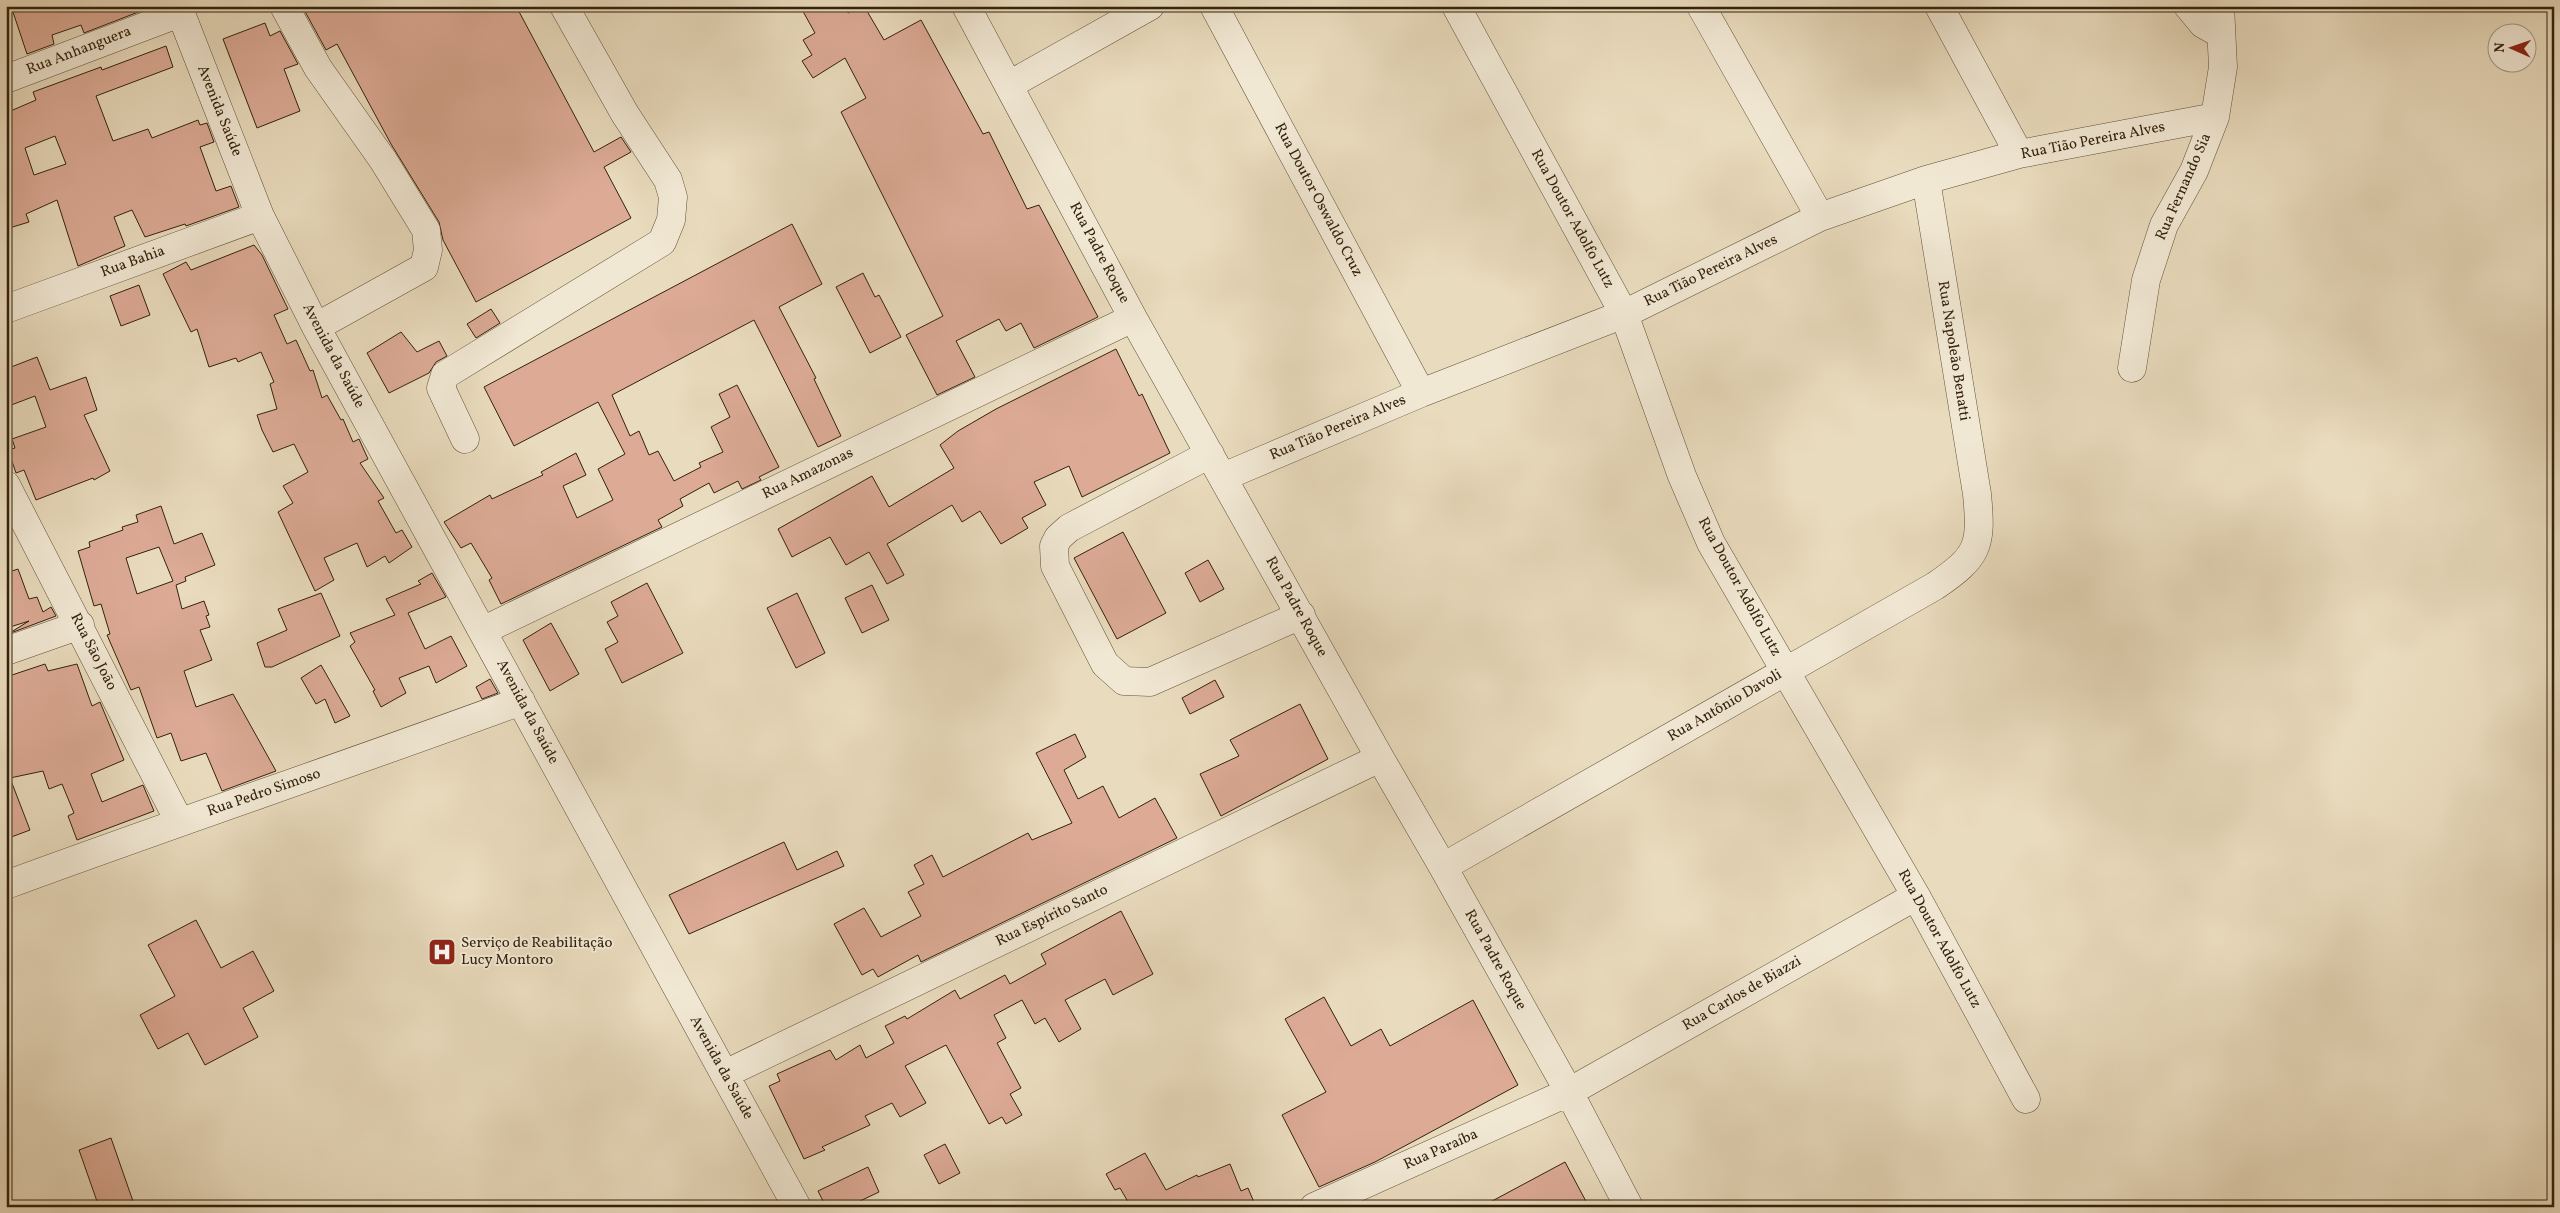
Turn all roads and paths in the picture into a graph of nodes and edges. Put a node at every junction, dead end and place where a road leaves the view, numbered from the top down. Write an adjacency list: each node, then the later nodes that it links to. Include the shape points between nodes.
1 (284, 6): 23 (street, via 318,68 383,160 426,230 428,250 424,267)
2 (564, 6): 26 (street, via 625,114 668,180 673,197 671,220 662,242 445,375 441,388)
3 (966, 6): 14 (street, Rua Padre Roque)
4 (1150, 6): 14 (street)
5 (1214, 6): 25 (street, Rua Doutor Oswaldo Cruz)
6 (1456, 6): 21 (street, Rua Doutor Adolfo Lutz)
7 (1701, 6): 19 (street)
8 (1939, 6): 16 (street)
9 (2188, 6): 12 (street, via 2203,24)
10 (2220, 6): 12 (street, Rua Fernando Sia)
11 (179, 10): 13 (street, Rua Anhanguera); 18 (street, Avenida Saúde)
12 (2221, 34): 15 (street, Rua Fernando Sia, via 2223,67)
13 (6, 79)
14 (1009, 85): 22 (street, Rua Padre Roque)
15 (2216, 117): 16 (street, Rua Tião Pereira Alves); 24 (street, Rua Fernando Sia, via 2194,171 2164,225 2146,280)
16 (2019, 154): 17 (street, Rua Tião Pereira Alves)
17 (1926, 180): 19 (street, Rua Tião Pereira Alves); 30 (street, Rua Napoleão Benatti)
18 (260, 216): 20 (street, Rua Bahia); 23 (street, Avenida da Saúde)
19 (1820, 217): 21 (street, Rua Tião Pereira Alves)
20 (6, 308)
21 (1624, 314): 25 (street, Rua Tião Pereira Alves); 35 (street, Rua Doutor Adolfo Lutz, via 1682,476 1710,543)
22 (1133, 318): 27 (street, Rua Padre Roque); 33 (street, Rua Amazonas)
23 (316, 327): 33 (street, Avenida da Saúde)
24 (2132, 368)
25 (1421, 393): 28 (street, Rua Tião Pereira Alves)
26 (465, 439)
27 (1210, 454): 28 (street, Rua Padre Roque); 31 (street, via 1068,528 1054,546 1055,566 1106,664 1124,681 1150,682)
28 (1223, 477): 31 (street, Rua Padre Roque)
29 (6, 484): 32 (street, Rua São João)
30 (1980, 522): 35 (street, Rua Antônio Davoli, via 1972,556 1959,570)
31 (1301, 615): 37 (street, Rua Padre Roque)
32 (80, 625): 34 (street); 38 (street, Rua São João)
33 (484, 630): 36 (street, Avenida da Saúde)
34 (6, 651)
35 (1786, 672): 39 (street, Rua Antônio Davoli); 41 (street, Rua Doutor Adolfo Lutz)
36 (521, 700): 38 (street, Rua Pedro Simoso, via 351,763); 42 (street, Avenida da Saúde)
37 (1380, 758): 39 (street, Rua Padre Roque); 42 (street, Rua Espírito Santo)
38 (179, 821): 40 (street, Rua Pedro Simoso)
39 (1443, 867): 43 (street, Rua Padre Roque)
40 (6, 885)
41 (1916, 896): 43 (street, Rua Carlos de Biazzi); 44 (street, Rua Doutor Adolfo Lutz)
42 (725, 1074): 45 (street, Avenida da Saúde)
43 (1569, 1092): 46 (street, Rua Paraíba); 47 (street, Rua Padre Roque)
44 (2026, 1099)
45 (797, 1207)
46 (1314, 1207)
47 (1629, 1207)

